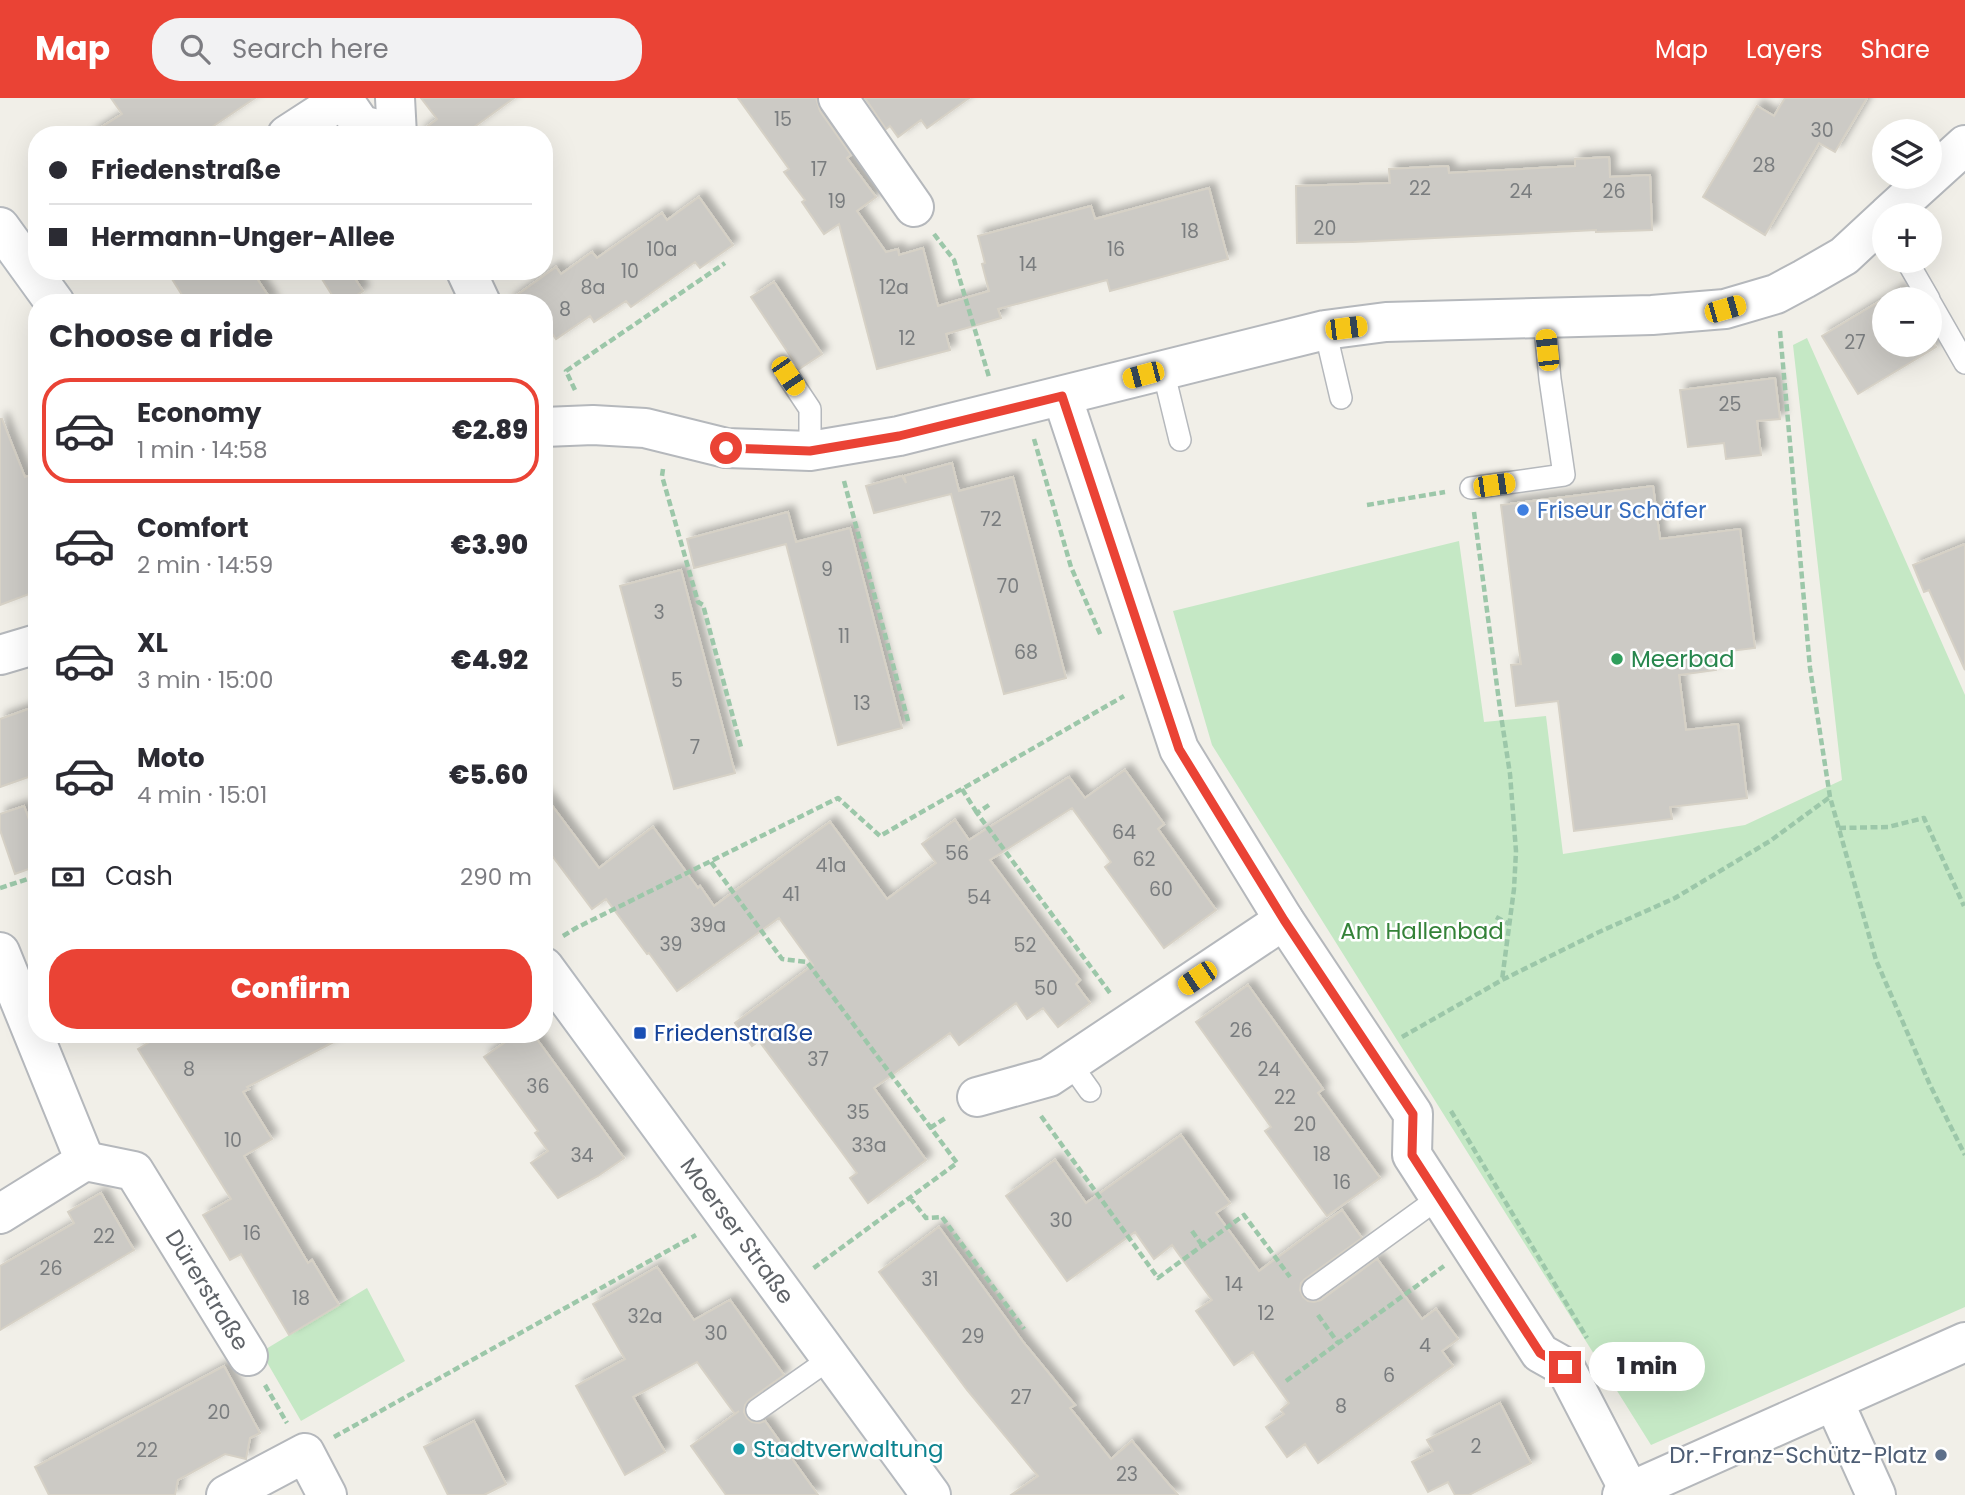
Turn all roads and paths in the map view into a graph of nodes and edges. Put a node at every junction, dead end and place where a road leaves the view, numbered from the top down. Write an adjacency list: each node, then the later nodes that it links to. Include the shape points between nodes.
1 (343, 98): 3 (street, via 361,125); 4 (street)
2 (838, 98): 7 (street)
3 (396, 122)
4 (303, 126)
5 (1965, 145): 6 (street)
6 (1905, 203)
7 (914, 207): 21 (path, via 954,260)
8 (0, 227): 11 (street)
9 (1872, 233): 12 (street, via 1844,256)
10 (725, 263): 22 (path, via 566,372)
11 (28, 266)
12 (1776, 294): 13 (street, via 1725,309); 35 (path, via 1810,668)
13 (1544, 318): 15 (street, via 1387,322); 27 (lane, via 1564,475)
14 (1942, 323): 16 (lane)
15 (1325, 330): 17 (street); 20 (lane)
16 (1965, 363)
17 (1163, 370): 19 (street); 25 (lane)
18 (788, 376): 26 (lane, via 810,409)
19 (1062, 396): 21 (street); 31 (street)
20 (1341, 398)
21 (999, 412): 26 (street)
22 (593, 425): 23 (street); 24 (street)
23 (553, 427)
24 (668, 434): 26 (street, via 726,448); 33 (path, via 662,476)
25 (1180, 440)
26 (823, 449): 32 (path)
27 (1471, 488): 28 (path); 45 (path, via 1510,774 1516,851)
28 (1367, 505)
29 (28, 647): 30 (street)
30 (0, 655)
31 (1157, 681): 34 (path); 44 (street, via 1179,749)
32 (908, 721)
33 (741, 747)
34 (962, 789): 37 (path); 39 (path, via 880,836 838,799)
35 (1830, 797): 38 (path); 49 (path, via 1770,841 1675,898)
36 (989, 805): 37 (path)
37 (977, 813): 51 (path)
38 (1839, 828): 42 (path, via 1888,827 1924,818); 57 (path, via 1876,960)
39 (711, 862): 46 (path, via 576,928); 60 (path, via 782,959 807,961 957,1163)
40 (28, 879): 41 (path)
41 (0, 888)
42 (1964, 906)
43 (1496, 917): 45 (path)
44 (1284, 920): 51 (street); 53 (street)
45 (1509, 924): 49 (path)
46 (553, 951)
47 (0, 952): 50 (street)
48 (553, 958): 62 (street, Moerser Straße)
49 (1502, 980): 53 (path)
50 (28, 1021)
51 (1131, 1022): 54 (street, via 1080,1077 1049,1077)
52 (37, 1043): 58 (street)
53 (1374, 1054): 59 (street, via 1413,1114 1412,1155)
54 (1019, 1086): 55 (street); 64 (path, via 1158,1278)
55 (977, 1097)
56 (1448, 1107): 69 (path)
57 (1965, 1155)
58 (85, 1161): 61 (street); 72 (street, Dürerstraße, via 134,1171)
59 (1440, 1197): 65 (street); 67 (lane)
60 (910, 1198): 66 (path); 68 (path, via 926,1218 942,1217)
61 (0, 1214)
62 (727, 1217): 66 (street, Moerser Straße); 77 (path)
63 (1192, 1231): 64 (path)
64 (1202, 1245): 67 (path, via 1244,1215)
65 (1471, 1247): 71 (path); 78 (street, via 1540,1353 1565,1367)
66 (782, 1292): 73 (street, Moerser Straße)
67 (1307, 1293): 71 (path)
68 (1024, 1329)
69 (1590, 1342)
70 (1965, 1342): 75 (street)
71 (1338, 1343): 74 (path)
72 (248, 1356): 77 (path, Dürerstraße)
73 (831, 1358): 76 (lane); 81 (street, Moerser Straße)
74 (1286, 1381)
75 (1834, 1402): 78 (street); 82 (street)
76 (757, 1410)
77 (305, 1453): 79 (street); 80 (street)
78 (1626, 1493)
79 (226, 1495)
80 (327, 1495)
81 (931, 1495)
82 (1876, 1495)

